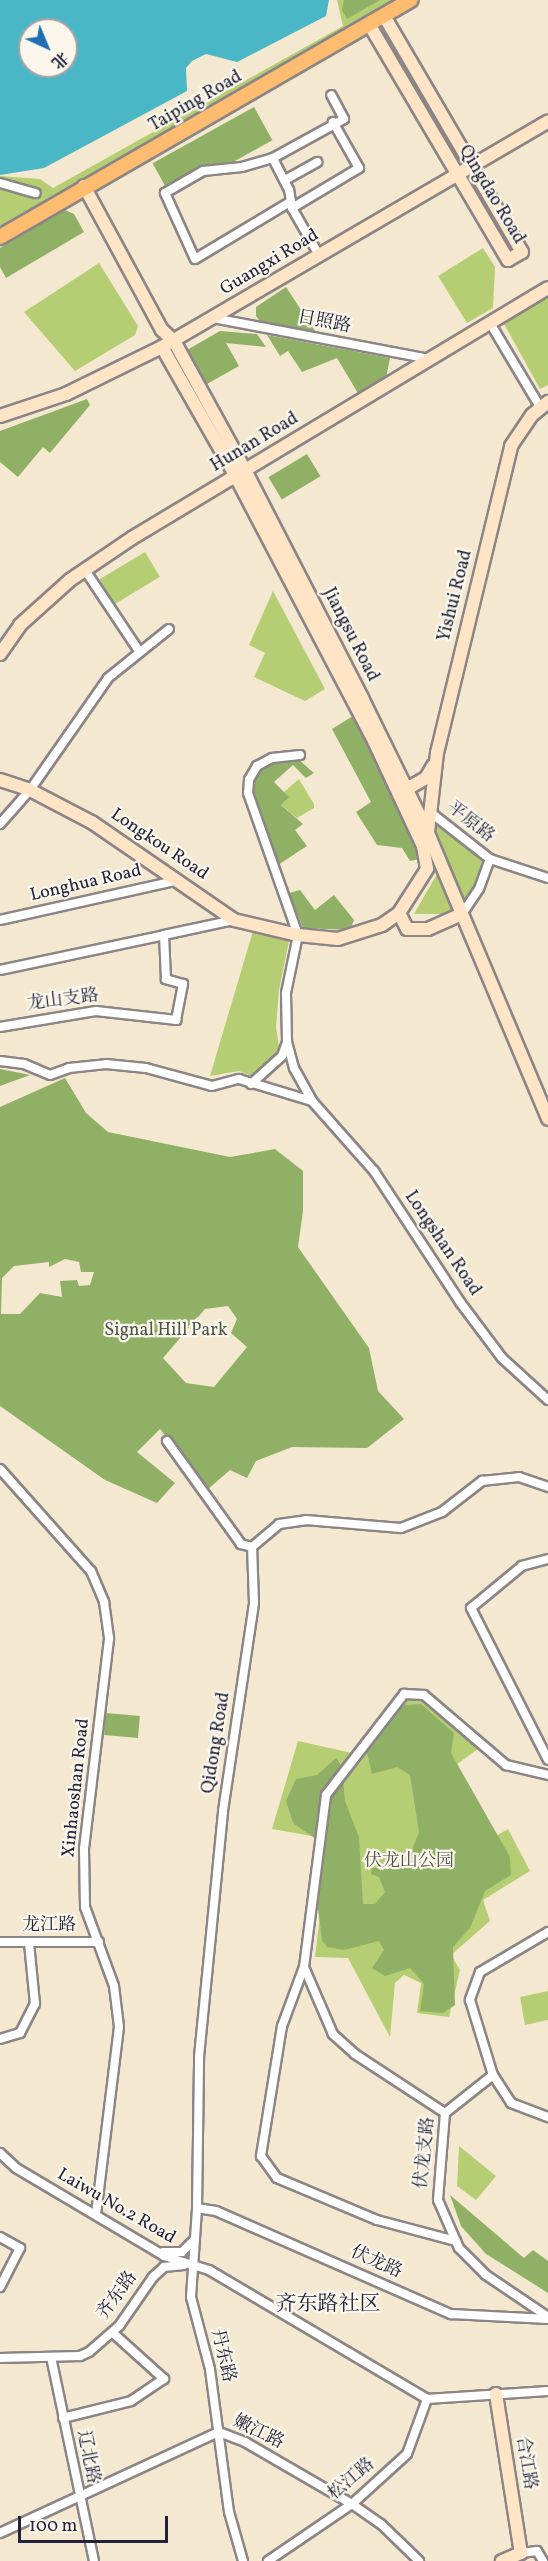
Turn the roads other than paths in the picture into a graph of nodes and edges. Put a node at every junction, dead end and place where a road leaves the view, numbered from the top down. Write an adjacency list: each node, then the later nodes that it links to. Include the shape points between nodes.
1 (411, 0): 2 (main road, Taiping Road)
2 (384, 16): 3 (main road, Taiping Road); 4 (main road, Qingdao Road)
3 (369, 24): 5 (main road, Qingdao Road); 17 (main road, Taiping Road)
4 (399, 43): 5 (main road); 9 (main road, Qingdao Road)
5 (385, 51): 10 (main road, Qingdao Road)
6 (331, 95): 8 (street, via 344,118)
7 (548, 121): 13 (main road, Guangxi Road)
8 (333, 122): 11 (street); 19 (street, via 360,168)
9 (452, 132): 10 (main road); 13 (main road, Qingdao Road)
10 (437, 141): 14 (main road, Qingdao Road)
11 (273, 158): 15 (street); 19 (street, via 242,167 203,171 165,193 195,259)
12 (317, 162): 15 (street)
13 (472, 166): 14 (main road, Guangxi Road); 14 (main road, Qingdao Road, via 522,252 508,260)
14 (457, 174): 21 (main road, Guangxi Road)
15 (285, 180): 19 (street)
16 (0, 183): 18 (street)
17 (84, 186): 20 (main road, Taiping Road); 25 (main road, Jiangsu Road, via 162,330)
18 (36, 193)
19 (291, 205): 21 (street)
20 (0, 237)
21 (319, 255): 23 (main road, Guangxi Road)
22 (548, 288): 24 (main road, Hunan Road)
23 (213, 318): 25 (main road, Guangxi Road); 27 (street, 日照路)
24 (490, 323): 27 (main road, Hunan Road); 28 (street)
25 (174, 341): 26 (main road, Guangxi Road); 30 (main road, Jiangsu Road)
26 (162, 347): 29 (main road, Guangxi Road, via 66,394); 30 (main road, Jiangsu Road)
27 (429, 359): 30 (main road, Hunan Road)
28 (544, 404): 35 (main road, Yishui Road, via 511,446)
29 (0, 416)
30 (240, 473): 31 (main road, Hunan Road); 37 (main road, Jiangsu Road)
31 (85, 570): 33 (street); 34 (main road, Hunan Road, via 21,625)
32 (169, 629): 33 (street)
33 (139, 651): 40 (street, via 108,678)
34 (0, 654)
35 (437, 753): 37 (main road, via 426,769 412,777); 39 (main road, via 426,778); 41 (main road, Yishui Road)
36 (300, 755): 56 (street, via 272,758 257,766 249,780 248,793)
37 (394, 775): 39 (main road, Jiangsu Road); 45 (main road, Jiangsu Road, via 423,846)
38 (0, 780): 40 (main road, Longkou Road)
39 (405, 786): 43 (main road, Jiangsu Road)
40 (30, 790): 42 (street); 48 (main road, Longkou Road, via 93,823)
41 (430, 812): 43 (main road, Yishui Road); 44 (street, 平原路)
42 (0, 824)
43 (428, 833): 45 (main road, Yishui Road); 46 (main road, Jiangsu Road)
44 (490, 860): 47 (street); 50 (street, via 479,889)
45 (427, 869): 46 (main road, via 437,868); 49 (main road)
46 (445, 874): 50 (main road, Jiangsu Road)
47 (548, 878)
48 (180, 880): 51 (street, Longhua Road); 52 (main road, Longkou Road)
49 (399, 913): 53 (main road); 54 (main road)
50 (462, 914): 54 (main road, via 428,929); 63 (main road, Jiangsu Road)
51 (0, 920)
52 (234, 920): 55 (street); 56 (main road, Longkou Road)
53 (382, 925): 54 (main road); 56 (main road, Longkou Road, via 338,939)
54 (407, 929)
55 (164, 935): 57 (street); 58 (street, 龙山支路, via 166,980 183,984 176,1020 96,1011)
56 (298, 935): 59 (street, Longshan Road, via 286,993)
57 (0, 970)
58 (0, 1027)
59 (287, 1042): 61 (street, via 282,1056); 62 (street, Longshan Road, via 294,1068)
60 (0, 1061): 61 (street, via 24,1064 50,1075 69,1068 106,1064 146,1068 212,1086 239,1079)
61 (251, 1084): 62 (street)
62 (312, 1101): 64 (street, Longshan Road, via 374,1171 460,1302 502,1358)
63 (548, 1119)
64 (548, 1401)
65 (166, 1441): 68 (street, via 241,1544)
66 (0, 1469): 74 (street, Xinhaoshan Road, via 7,1472 91,1571 104,1602 109,1639 84,1849 85,1907)
67 (548, 1487): 68 (street, via 519,1477 482,1481 442,1512 401,1528 306,1520 279,1524)
68 (252, 1547): 82 (street, Qidong Road, via 254,1603 223,1811 199,2057)
69 (548, 1559): 70 (street, via 522,1566 471,1608)
70 (548, 1761)
71 (548, 1774): 76 (street, via 506,1765 424,1695 404,1694 326,1794)
72 (548, 1932): 78 (street, via 480,1972 470,2000)
73 (0, 1942): 75 (street, 龙江路)
74 (99, 1942): 75 (street, 龙江路); 83 (street, Xinhaoshan Road, via 114,1986 119,2027)
75 (28, 1943): 77 (street, via 36,2004 20,2033)
76 (304, 1967): 79 (street, via 333,2034 355,2054); 86 (street, via 282,2026 261,2156 277,2178 377,2220)
77 (0, 2039)
78 (493, 2074): 79 (street, 伏龙支路); 80 (street, via 510,2103)
79 (445, 2112): 86 (street, 伏龙支路, via 438,2200)
80 (548, 2117)
81 (0, 2152): 83 (street, Laiwu No.2 Road, via 16,2168)
82 (198, 2208): 85 (street, Qidong Road); 91 (street, 伏龙路, via 216,2211 451,2314)
83 (96, 2214): 87 (street, Laiwu No.2 Road)
84 (0, 2237): 90 (street, via 20,2248)
85 (195, 2239): 87 (street, via 182,2252); 88 (street, Qidong Road)
86 (456, 2241): 91 (street, 伏龙支路, via 486,2275)
87 (151, 2248): 88 (street, Laiwu No.2 Road); 89 (street, via 160,2263)
88 (194, 2265): 89 (street, 齐东路, via 164,2267); 97 (street, Laiwu No.2 Road, via 209,2270); 99 (street, 丹东路, via 192,2304 210,2369)
89 (153, 2277): 92 (street, 齐东路)
90 (0, 2287)
91 (548, 2318)
92 (113, 2333): 93 (street, 齐东路, via 80,2356); 98 (street, via 164,2379 130,2401)
93 (51, 2357): 94 (street, 齐东路); 98 (street, 辽北路)
94 (0, 2358)
95 (548, 2391): 96 (street)
96 (496, 2394): 97 (street); 103 (main road, 合江路)
97 (427, 2399): 101 (street, 松江路, via 407,2454)
98 (63, 2418): 100 (street, 辽北路)
99 (219, 2432): 100 (street, 嫩江路); 101 (street, 嫩江路, via 245,2442); 105 (street, 丹东路, via 229,2512)
100 (78, 2498): 102 (street, 嫩江路); 104 (street, 辽北路)
101 (352, 2504): 106 (street, 松江路); 107 (street, 嫩江路, via 381,2524)
102 (0, 2533)
103 (521, 2553): 108 (main road); 109 (street, via 537,2551)
104 (94, 2561)
105 (243, 2561)
106 (268, 2561)
107 (419, 2561)
108 (502, 2561)
109 (543, 2561)

